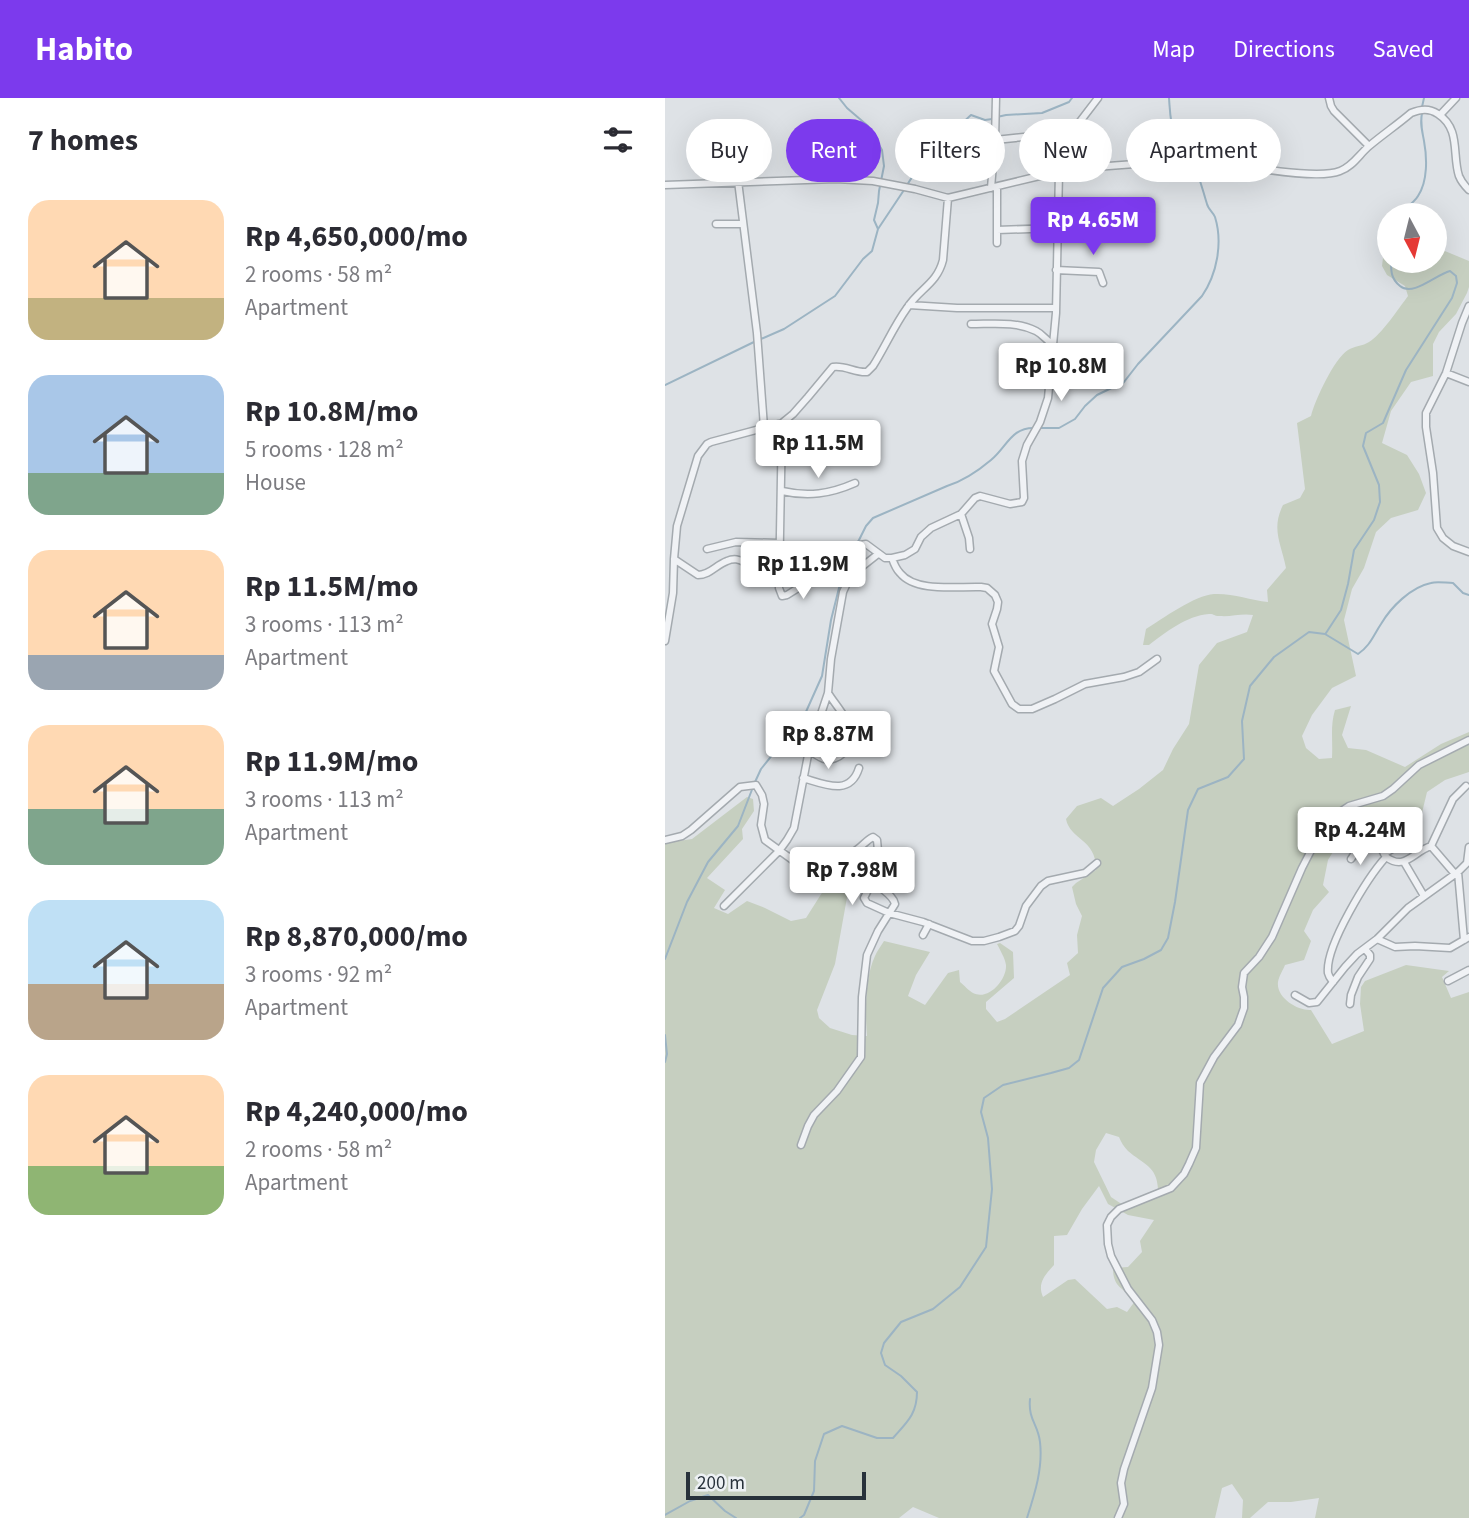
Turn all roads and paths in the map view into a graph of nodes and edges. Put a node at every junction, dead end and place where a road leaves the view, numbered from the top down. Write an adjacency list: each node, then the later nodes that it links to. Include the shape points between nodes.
1 (996, 98): 6 (street)
2 (1098, 98): 7 (street)
3 (1329, 98): 8 (street, via 1334,111)
4 (1456, 98): 5 (street)
5 (1440, 115): 8 (street, via 1428,110 1411,113); 18 (street, via 1450,126 1460,177)
6 (995, 119)
7 (1082, 119)
8 (1369, 146): 9 (street, via 1342,171 1310,175 1184,151 1173,158)
9 (1112, 166)
10 (772, 180): 19 (street, via 873,181)
11 (720, 182): 16 (street)
12 (738, 182): 21 (street)
13 (994, 182): 17 (street)
14 (1019, 182): 17 (street)
15 (1059, 182): 22 (street)
16 (665, 185)
17 (994, 188): 19 (street); 23 (street)
18 (1469, 190)
19 (948, 198): 27 (street, via 941,269)
20 (716, 224): 21 (street)
21 (742, 224): 36 (street, via 759,347)
22 (1058, 228): 23 (street); 25 (street)
23 (997, 230): 24 (street)
24 (997, 243)
25 (1056, 270): 26 (street, via 1099,272); 29 (street)
26 (1103, 283)
27 (909, 304): 29 (street); 35 (street, via 867,372 832,367)
28 (1469, 306): 30 (street)
29 (1056, 308): 32 (street)
30 (1467, 319): 33 (street)
31 (971, 324): 32 (street, via 1021,326)
32 (1054, 345): 41 (street, via 1048,398 1023,461 1023,502 1010,504 980,496)
33 (1446, 373): 34 (street); 45 (street, via 1426,413 1436,523 1448,542)
34 (1469, 382)
35 (782, 423): 36 (street); 37 (street)
36 (764, 427): 48 (street, via 711,442 701,451 677,526)
37 (782, 441): 38 (street, via 805,443 832,458); 40 (street)
38 (845, 456)
39 (855, 483): 40 (street, via 823,494)
40 (782, 491): 42 (street)
41 (961, 514): 44 (street); 47 (street, via 931,528 910,553)
42 (779, 543): 43 (street, via 736,542); 49 (street)
43 (707, 549)
44 (970, 549)
45 (1469, 552)
46 (878, 554): 47 (street); 50 (street, via 866,544 857,545 831,570); 53 (street, via 854,573 843,592)
47 (892, 558): 52 (street, via 898,572 918,584 981,587 995,595 998,603 992,624 999,647 994,671 1019,709 1032,709 1086,684 1139,673)
48 (674, 559): 49 (street, via 698,575 738,559 755,566); 51 (street)
49 (779, 565): 50 (street); 50 (street, via 782,596)
50 (811, 580)
51 (665, 641)
52 (1157, 659)
53 (828, 694): 55 (street); 55 (street, via 850,727 851,744 832,759)
54 (1469, 740): 85 (street, via 1419,765 1383,796 1349,806 1319,835 1272,937 1244,973 1244,1008 1238,1025 1200,1083 1196,1148 1184,1174 1171,1188 1119,1209 1111,1217 1107,1226 1111,1256 1152,1320 1159,1345 1152,1388 1123,1469 1124,1504)
55 (809, 750): 57 (street)
56 (859, 768): 57 (street, via 851,782 839,787)
57 (803, 778): 63 (street, via 794,828)
58 (1466, 786): 61 (street, via 1454,799)
59 (665, 840): 63 (street, via 682,836 740,787 753,785 764,804 761,825 765,840)
60 (1404, 842): 64 (street)
61 (1431, 846): 66 (street); 69 (street)
62 (1469, 847): 68 (street)
63 (779, 851): 70 (street, via 805,869 816,869 873,837 878,845); 72 (street)
64 (1385, 856): 65 (street, via 1376,841 1367,839); 66 (street, via 1393,863); 81 (street, via 1339,934 1328,970)
65 (1351, 859)
66 (1404, 862): 71 (street)
67 (1097, 863): 74 (street, via 1085,873 1041,886 1026,906 1019,926 999,937 972,941)
68 (1468, 864): 69 (street)
69 (1457, 873): 71 (street); 76 (street)
70 (873, 880): 73 (street, via 894,900); 73 (street, via 865,901)
71 (1425, 896): 77 (street)
72 (724, 906)
73 (889, 913): 74 (street); 84 (street, via 867,954 861,1057 814,1115)
74 (929, 924): 75 (street)
75 (923, 935)
76 (1466, 938): 77 (street, via 1450,948 1395,947)
77 (1377, 939): 78 (street)
78 (1365, 948): 81 (street); 83 (street, via 1370,959 1358,977)
79 (1469, 970): 80 (street)
80 (1448, 981)
81 (1333, 982): 82 (street, via 1313,1004)
82 (1295, 995)
83 (1350, 1004)
84 (801, 1144)
85 (1118, 1518)

